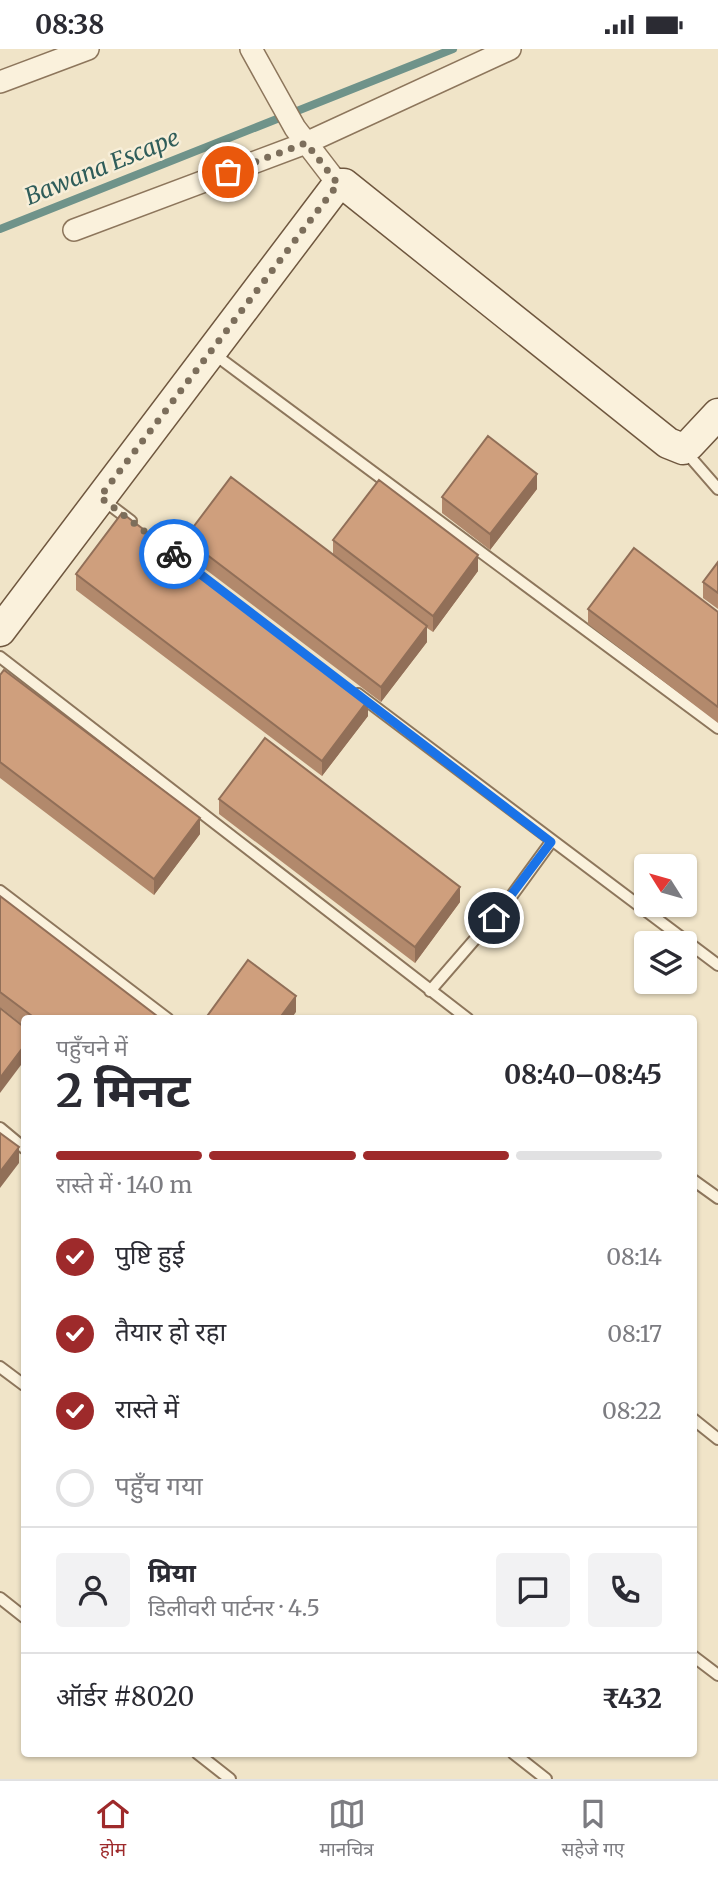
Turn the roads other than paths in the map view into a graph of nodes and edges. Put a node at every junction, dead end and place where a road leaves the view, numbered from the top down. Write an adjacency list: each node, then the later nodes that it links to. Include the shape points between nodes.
1 (88, 49): 4 (street)
2 (251, 49): 5 (street)
3 (510, 49): 5 (street)
4 (0, 82)
5 (301, 135): 6 (street); 7 (street)
6 (338, 184): 8 (street); 10 (street, via 344,184 481,291 646,427)
7 (74, 230)
8 (211, 352): 12 (street); 17 (lane)
9 (718, 414): 10 (street)
10 (683, 449): 11 (lane)
11 (718, 489)
12 (100, 497): 13 (lane); 14 (street)
13 (138, 526)
14 (0, 631)
15 (0, 657): 21 (lane)
16 (344, 683): 18 (lane)
17 (718, 728)
18 (551, 842): 20 (lane); 21 (lane, via 508,901)
19 (0, 891): 22 (lane)
20 (718, 965)
21 (430, 991): 23 (lane)
22 (162, 1015)
23 (463, 1015)
24 (0, 1128): 25 (lane)
25 (21, 1146)
26 (697, 1183): 27 (lane)
27 (718, 1198)
28 (0, 1367): 29 (lane)
29 (21, 1383)
30 (697, 1422): 31 (lane)
31 (718, 1439)
32 (0, 1598): 33 (lane)
33 (21, 1616)
34 (697, 1659): 35 (lane)
35 (718, 1675)
36 (202, 1757): 38 (lane)
37 (518, 1757): 39 (lane)
38 (230, 1779)
39 (546, 1779)

